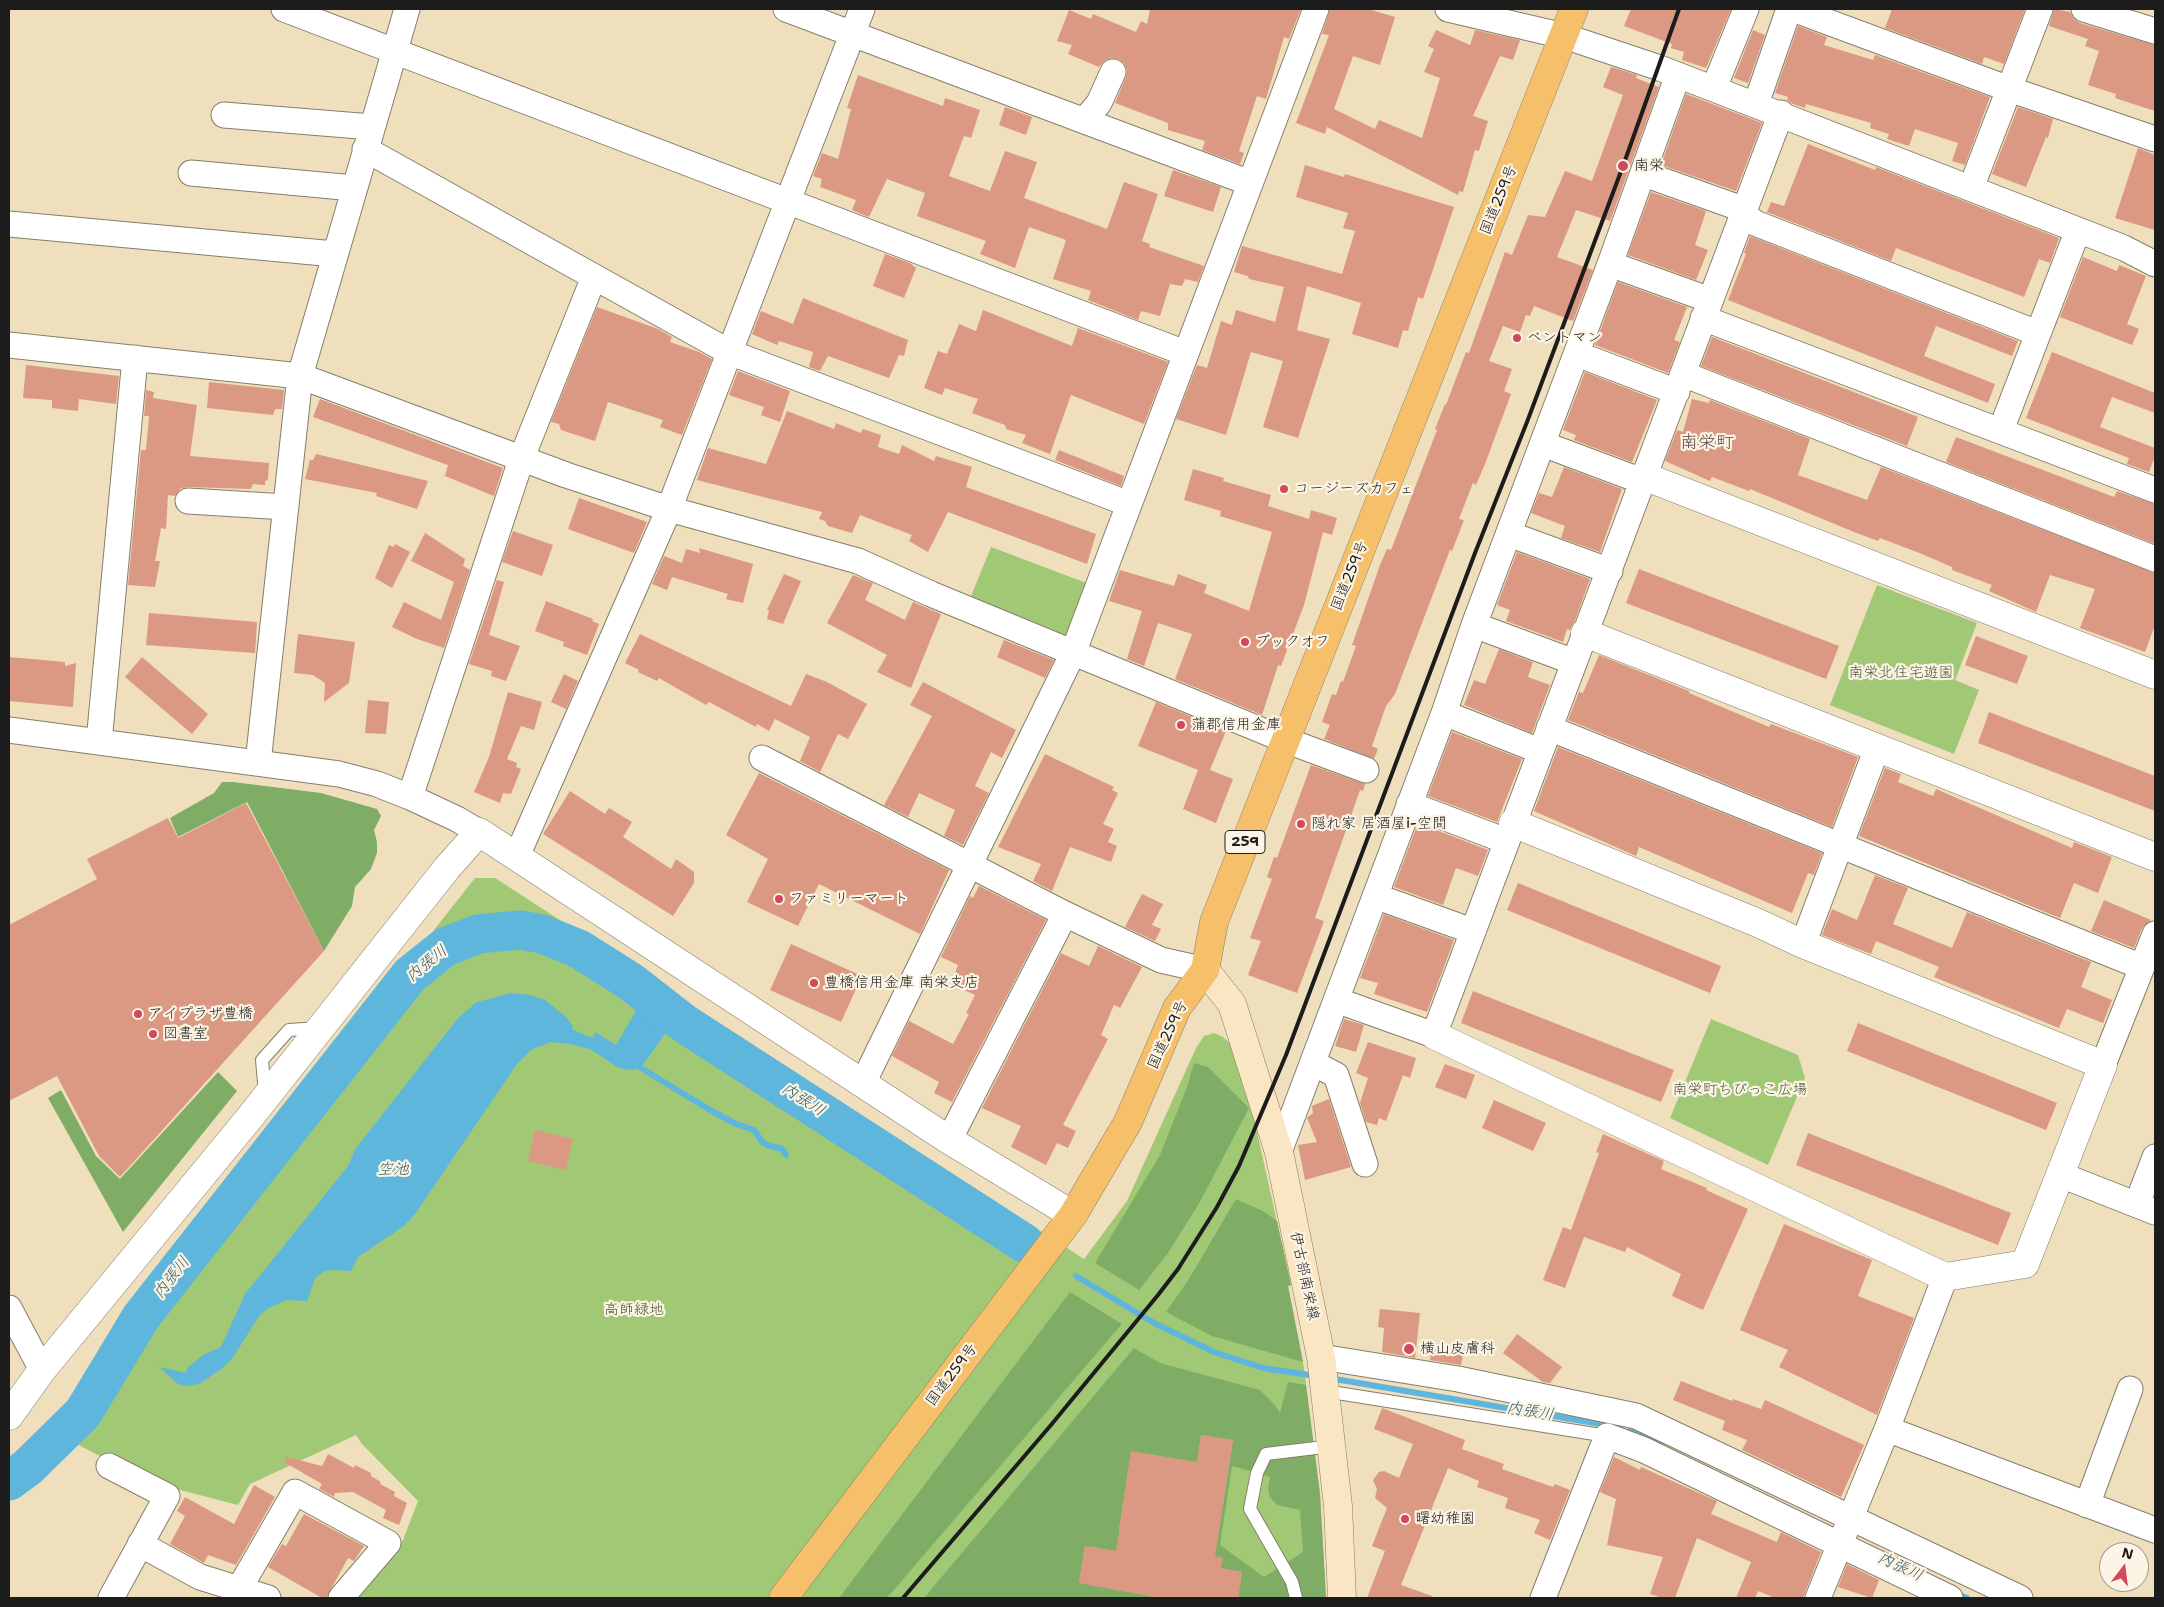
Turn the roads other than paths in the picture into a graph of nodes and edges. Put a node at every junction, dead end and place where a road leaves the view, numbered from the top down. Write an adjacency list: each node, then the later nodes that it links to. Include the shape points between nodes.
1 (284, 9): 16 (street)
2 (407, 9): 16 (street)
3 (786, 9): 14 (street)
4 (862, 9): 14 (street)
5 (1316, 9): 29 (street)
6 (1448, 9): 15 (street)
7 (1574, 9): 15 (highway, 国道259号 / 259)
8 (1746, 9): 19 (street)
9 (1789, 9): 21 (street)
10 (1793, 9): 20 (street)
11 (2040, 9): 20 (street)
12 (2084, 9): 13 (street)
13 (2155, 31)
14 (852, 34): 24 (street); 32 (street)
15 (1564, 36): 18 (street); 68 (highway, 国道259号 / 259)
16 (394, 52): 25 (street); 32 (street)
17 (1113, 72): 24 (street, via 1099,103)
18 (1678, 76): 19 (street); 28 (street)
19 (1714, 88): 21 (street)
20 (2009, 89): 26 (street); 31 (street)
21 (1756, 104): 22 (street)
22 (1781, 113): 31 (street); 33 (street)
23 (224, 115): 25 (street)
24 (1084, 121): 29 (street)
25 (368, 138): 30 (street); 39 (street)
26 (2155, 139)
27 (190, 173): 30 (street)
28 (1644, 174): 33 (street, via 1734,206); 37 (street)
29 (1250, 183): 44 (street)
30 (354, 188): 36 (street)
31 (1972, 188): 35 (street)
32 (787, 202): 43 (street); 44 (street)
33 (1743, 213): 40 (street); 41 (street, via 1755,224)
34 (9, 224): 36 (street)
35 (2078, 230): 38 (street); 41 (street)
36 (335, 254): 47 (street)
37 (1610, 264): 40 (street); 45 (street)
38 (2155, 264)
39 (594, 278): 43 (street); 51 (street)
40 (1706, 309): 48 (street); 49 (street)
41 (2037, 333): 49 (street)
42 (9, 345): 46 (street)
43 (729, 352): 55 (street); 57 (street)
44 (1185, 353): 55 (street)
45 (1577, 354): 48 (street); 50 (street)
46 (135, 358): 47 (street); 70 (street)
47 (300, 376): 51 (street); 56 (street)
48 (1680, 383): 52 (street); 59 (street)
49 (2001, 430): 53 (street)
50 (1543, 444): 52 (street, via 1631,477); 58 (street)
51 (522, 457): 57 (street); 75 (street)
52 (1646, 477): 60 (street); 65 (street)
53 (2155, 490)
54 (188, 501): 56 (street)
55 (1129, 504): 63 (street)
56 (286, 507): 73 (street)
57 (669, 509): 63 (street, via 858,561); 80 (street)
58 (1509, 534): 60 (street); 61 (street)
59 (2155, 559)
60 (1610, 571): 62 (street)
61 (1474, 625): 64 (street); 66 (street)
62 (1585, 633): 64 (street); 71 (street)
63 (1073, 653): 68 (street); 82 (street)
64 (1574, 662): 69 (street)
65 (2155, 675)
66 (1444, 713): 69 (street); 76 (street)
67 (9, 730): 70 (street)
68 (1285, 740): 74 (street); 88 (highway, 国道259号 / 259, via 1214,922)
69 (1544, 740): 78 (street); 79 (street)
70 (99, 742): 73 (street)
71 (1877, 748): 79 (street); 81 (street)
72 (762, 758): 82 (street)
73 (258, 763): 75 (street, via 339,774)
74 (1366, 770)
75 (410, 797): 77 (street)
76 (1409, 804): 78 (street); 83 (street)
77 (479, 832): 80 (street); 104 (street)
78 (1510, 832): 85 (street); 86 (street, via 1758,922)
79 (1842, 844): 86 (street); 87 (street)
80 (517, 856): 93 (street)
81 (2155, 857)
82 (971, 866): 84 (street); 93 (street)
83 (1375, 896): 85 (street); 89 (street)
84 (1065, 914): 88 (street, via 1161,960); 94 (street)
85 (1472, 931): 90 (street)
86 (1803, 944): 92 (street)
87 (2150, 953): 92 (street)
88 (1205, 970): 95 (main road, 伊古部南栄線, via 1232,1004); 100 (highway, 国道259号 / 259, via 1177,1008 1128,1122)
89 (1336, 1000): 90 (street); 91 (street)
90 (1434, 1035): 101 (street)
91 (1313, 1063): 95 (street); 97 (street, via 1336,1075)
92 (2103, 1065): 98 (street)
93 (863, 1083): 94 (street)
94 (948, 1140): 100 (street)
95 (1279, 1152): 103 (main road, 伊古部南栄線)
96 (2155, 1157): 99 (street)
97 (1365, 1164)
98 (2061, 1175): 99 (street); 101 (street, via 2025,1264)
99 (2146, 1208)
100 (1073, 1215): 121 (highway, 国道259号 / 259)
101 (1945, 1276): 108 (street)
102 (9, 1308): 104 (street)
103 (1322, 1360): 106 (main road, 伊古部南栄線); 113 (street, via 1458,1379 1636,1416)
104 (42, 1370): 107 (street)
105 (2130, 1389): 112 (street)
106 (1325, 1391): 109 (lane); 110 (main road, 伊古部南栄線)
107 (9, 1416)
108 (1887, 1429): 112 (street); 113 (street)
109 (1607, 1436): 116 (street, via 1644,1450); 124 (street)
110 (1332, 1446): 122 (lane, via 1266,1454 1257,1473 1250,1509 1292,1582); 123 (main road, 伊古部南栄線)
111 (109, 1466): 115 (street, via 167,1496)
112 (2087, 1505): 114 (street)
113 (1852, 1517): 116 (street); 127 (street)
114 (2155, 1530)
115 (140, 1544): 117 (street, via 200,1577); 118 (street)
116 (1839, 1546): 125 (street); 126 (street)
117 (239, 1589): 119 (street); 120 (street, via 295,1492 388,1543)
118 (111, 1598)
119 (268, 1598)
120 (342, 1598)
121 (783, 1598)
122 (1296, 1598)
123 (1342, 1598)
124 (1543, 1598)
125 (1818, 1598)
126 (1950, 1598)
127 (2020, 1598)

